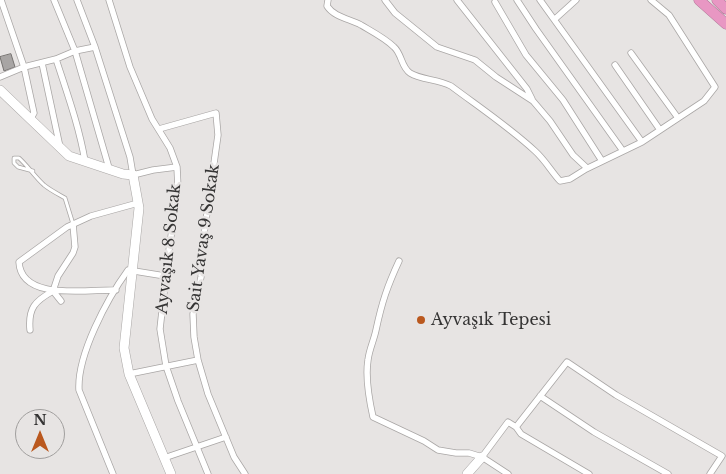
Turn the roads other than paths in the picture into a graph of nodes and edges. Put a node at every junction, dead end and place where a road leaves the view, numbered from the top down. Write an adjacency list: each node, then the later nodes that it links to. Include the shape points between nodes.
1 (1, 0): 24 (street)
2 (54, 0): 19 (street)
3 (77, 0): 18 (street)
4 (109, 0): 30 (street, Ayvaşık 8 Sokak, via 130,67)
5 (328, 0): 39 (street, via 330,11 360,25 394,47 410,73 443,82 509,129 545,160 560,181)
6 (385, 0): 27 (street, via 395,13 437,47 475,60)
7 (457, 0): 27 (street)
8 (517, 0): 34 (street)
9 (540, 0): 16 (street)
10 (576, 0): 16 (street)
11 (651, 0): 29 (street, via 669,14 716,87 704,101)
12 (699, 0): 17 (highway)
13 (717, 0): 15 (highway)
14 (495, 2): 36 (street, via 526,55 563,100)
15 (726, 9)
16 (555, 19): 32 (street)
17 (726, 24)
18 (95, 47): 19 (street); 41 (street)
19 (75, 51): 21 (street); 38 (street)
20 (631, 53): 29 (street)
21 (56, 59): 22 (street); 35 (street)
22 (42, 63): 24 (street); 33 (street)
23 (615, 65): 31 (street)
24 (24, 67): 25 (street); 28 (street, via 34,113)
25 (0, 77)
26 (0, 90): 28 (street)
27 (533, 101): 39 (street, via 573,155)
28 (31, 118): 33 (street)
29 (678, 118): 31 (street)
30 (159, 129): 37 (street, Ayvaşık 8 Sokak); 51 (street, Sait Yavaş 9 Sokak, via 216,113 216,158 203,241 201,278 193,314)
31 (660, 130): 32 (street)
32 (642, 142): 34 (street)
33 (60, 149): 35 (street)
34 (623, 151): 36 (street)
35 (85, 161): 38 (street)
36 (602, 161): 39 (street)
37 (177, 167): 41 (street); 46 (street, Ayvaşık 8 Sokak, via 178,188)
38 (109, 168): 41 (street)
39 (588, 168)
40 (33, 172): 40 (lane, via 19,158 14,158 18,167); 43 (lane, via 45,186 64,198)
41 (133, 175): 42 (street)
42 (138, 203): 43 (street); 45 (street)
43 (73, 224): 48 (street, via 75,247); 48 (street, via 20,262 21,272 30,283)
44 (399, 261): 58 (street, via 381,304 368,359 367,377 373,417 438,450 469,452)
45 (134, 270): 46 (street); 47 (street, via 128,270); 53 (street, via 124,348)
46 (165, 276): 52 (street, Ayvaşık 8 Sokak, via 160,329)
47 (116, 290): 48 (street); 60 (street, via 84,355 78,377 79,390)
48 (53, 291): 49 (street); 50 (street, via 40,298 33,308)
49 (61, 301)
50 (30, 330)
51 (198, 360): 52 (street); 56 (street, Sait Yavaş 9 Sokak)
52 (166, 366): 53 (street); 57 (street, Ayvaşık 8 Sokak)
53 (129, 374): 59 (street)
54 (540, 396): 55 (street); 67 (street, via 594,432); 68 (street, via 567,362 616,395 722,456)
55 (516, 426): 58 (street, via 508,422); 66 (street, via 521,434)
56 (226, 437): 57 (street); 63 (street, Sait Yavaş 9 Sokak)
57 (198, 446): 59 (street); 62 (street, Ayvaşık 8 Sokak)
58 (482, 457): 64 (street); 65 (street)
59 (164, 458): 61 (street)
60 (113, 474)
61 (170, 474)
62 (208, 474)
63 (245, 474)
64 (467, 474)
65 (508, 474)
66 (589, 474)
67 (668, 474)
68 (710, 474)

